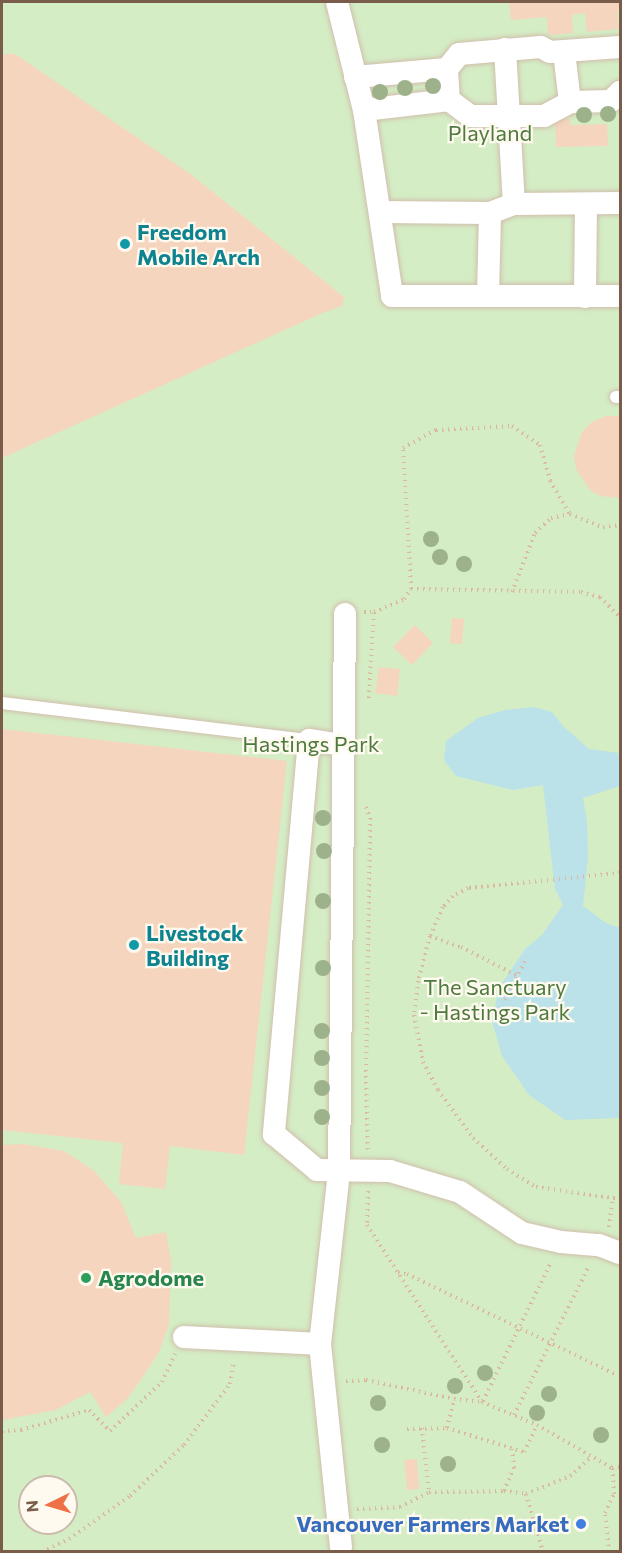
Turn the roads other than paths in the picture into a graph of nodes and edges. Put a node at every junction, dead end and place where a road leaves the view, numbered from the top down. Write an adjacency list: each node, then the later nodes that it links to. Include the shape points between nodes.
1 (337, 2): 6 (street)
2 (621, 47): 4 (street)
3 (505, 49): 4 (street, via 541,47); 5 (street, via 459,54); 11 (street)
4 (564, 52): 8 (street)
5 (447, 69): 6 (street); 7 (street)
6 (355, 77): 10 (street)
7 (449, 100): 10 (street); 11 (street, via 470,117)
8 (570, 102): 9 (street); 11 (street, via 544,116)
9 (617, 103)
10 (364, 110): 15 (street)
11 (509, 118): 13 (street)
12 (621, 203): 14 (street)
13 (514, 204): 14 (street); 16 (street)
14 (586, 204): 18 (street)
15 (380, 212): 16 (street); 17 (street, via 392,296)
16 (490, 213): 17 (street)
17 (488, 296): 18 (street)
18 (585, 297): 19 (street)
19 (621, 297)
20 (345, 614): 23 (street)
21 (2, 703): 22 (lane)
22 (309, 740): 23 (street); 24 (street, via 274,1134 317,1170)
23 (342, 745): 24 (street)
24 (339, 1172): 25 (street, via 390,1171 460,1192 522,1233); 27 (street)
25 (610, 1249)
26 (184, 1337): 27 (street)
27 (320, 1344): 28 (street)
28 (341, 1546)

